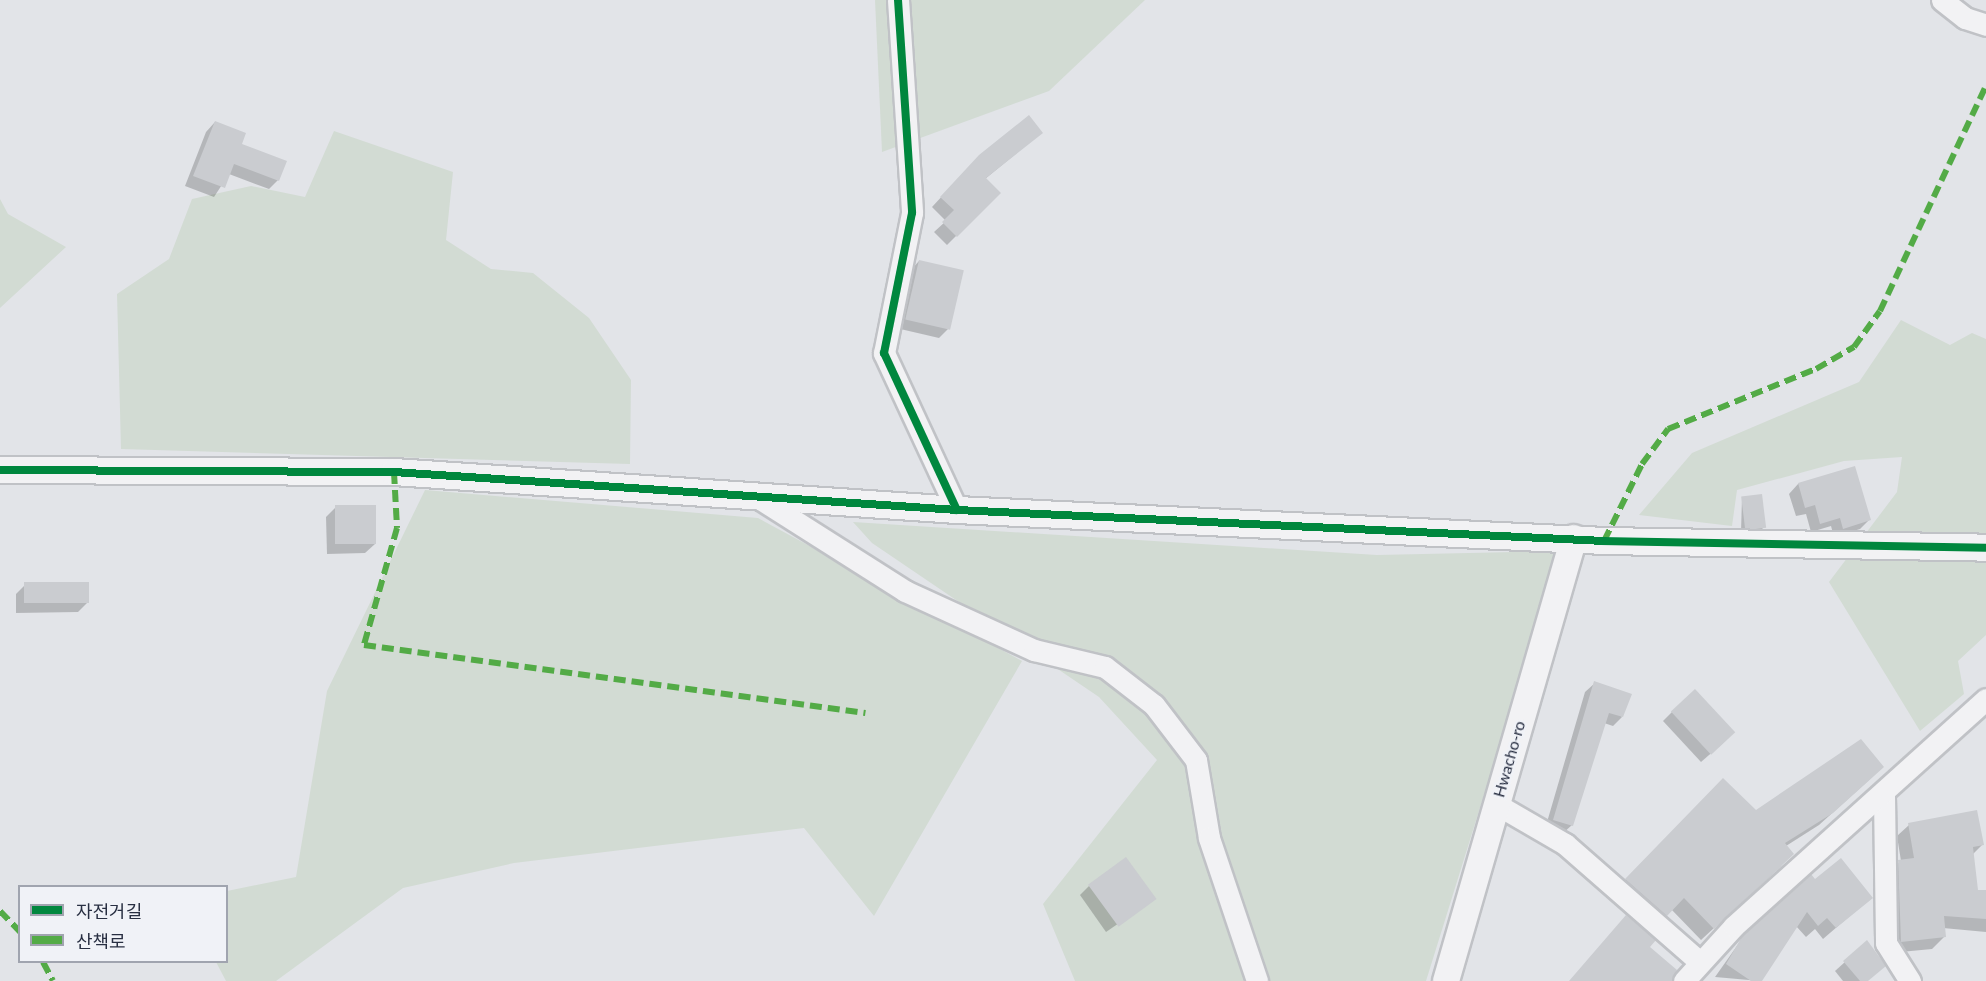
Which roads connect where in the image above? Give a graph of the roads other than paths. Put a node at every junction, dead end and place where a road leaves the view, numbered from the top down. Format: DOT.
graph roads {
  1 [pos="898,0"];
  2 [pos="1942,0"];
  3 [pos="1986,25"];
  4 [pos="0,470"];
  5 [pos="753,495"];
  6 [pos="957,510"];
  7 [pos="1574,538"];
  8 [pos="1986,548"];
  9 [pos="1986,699"];
  10 [pos="1884,796"];
  11 [pos="1496,804"];
  12 [pos="1700,962"];
  13 [pos="1257,981"];
  14 [pos="1446,981"];
  15 [pos="1684,981"];
  16 [pos="1911,981"];
  1 -- 6 [label="street"];
  2 -- 3 [label="street"];
  4 -- 5 [label="street"];
  5 -- 6 [label="street"];
  5 -- 13 [label="street"];
  6 -- 7 [label="street"];
  7 -- 8 [label="street"];
  7 -- 11 [label="street, Hwacho-ro"];
  9 -- 10 [label="street"];
  10 -- 12 [label="street"];
  10 -- 16 [label="street"];
  11 -- 12 [label="street"];
  11 -- 14 [label="street, Hwacho-ro"];
  12 -- 15 [label="street"];
}
